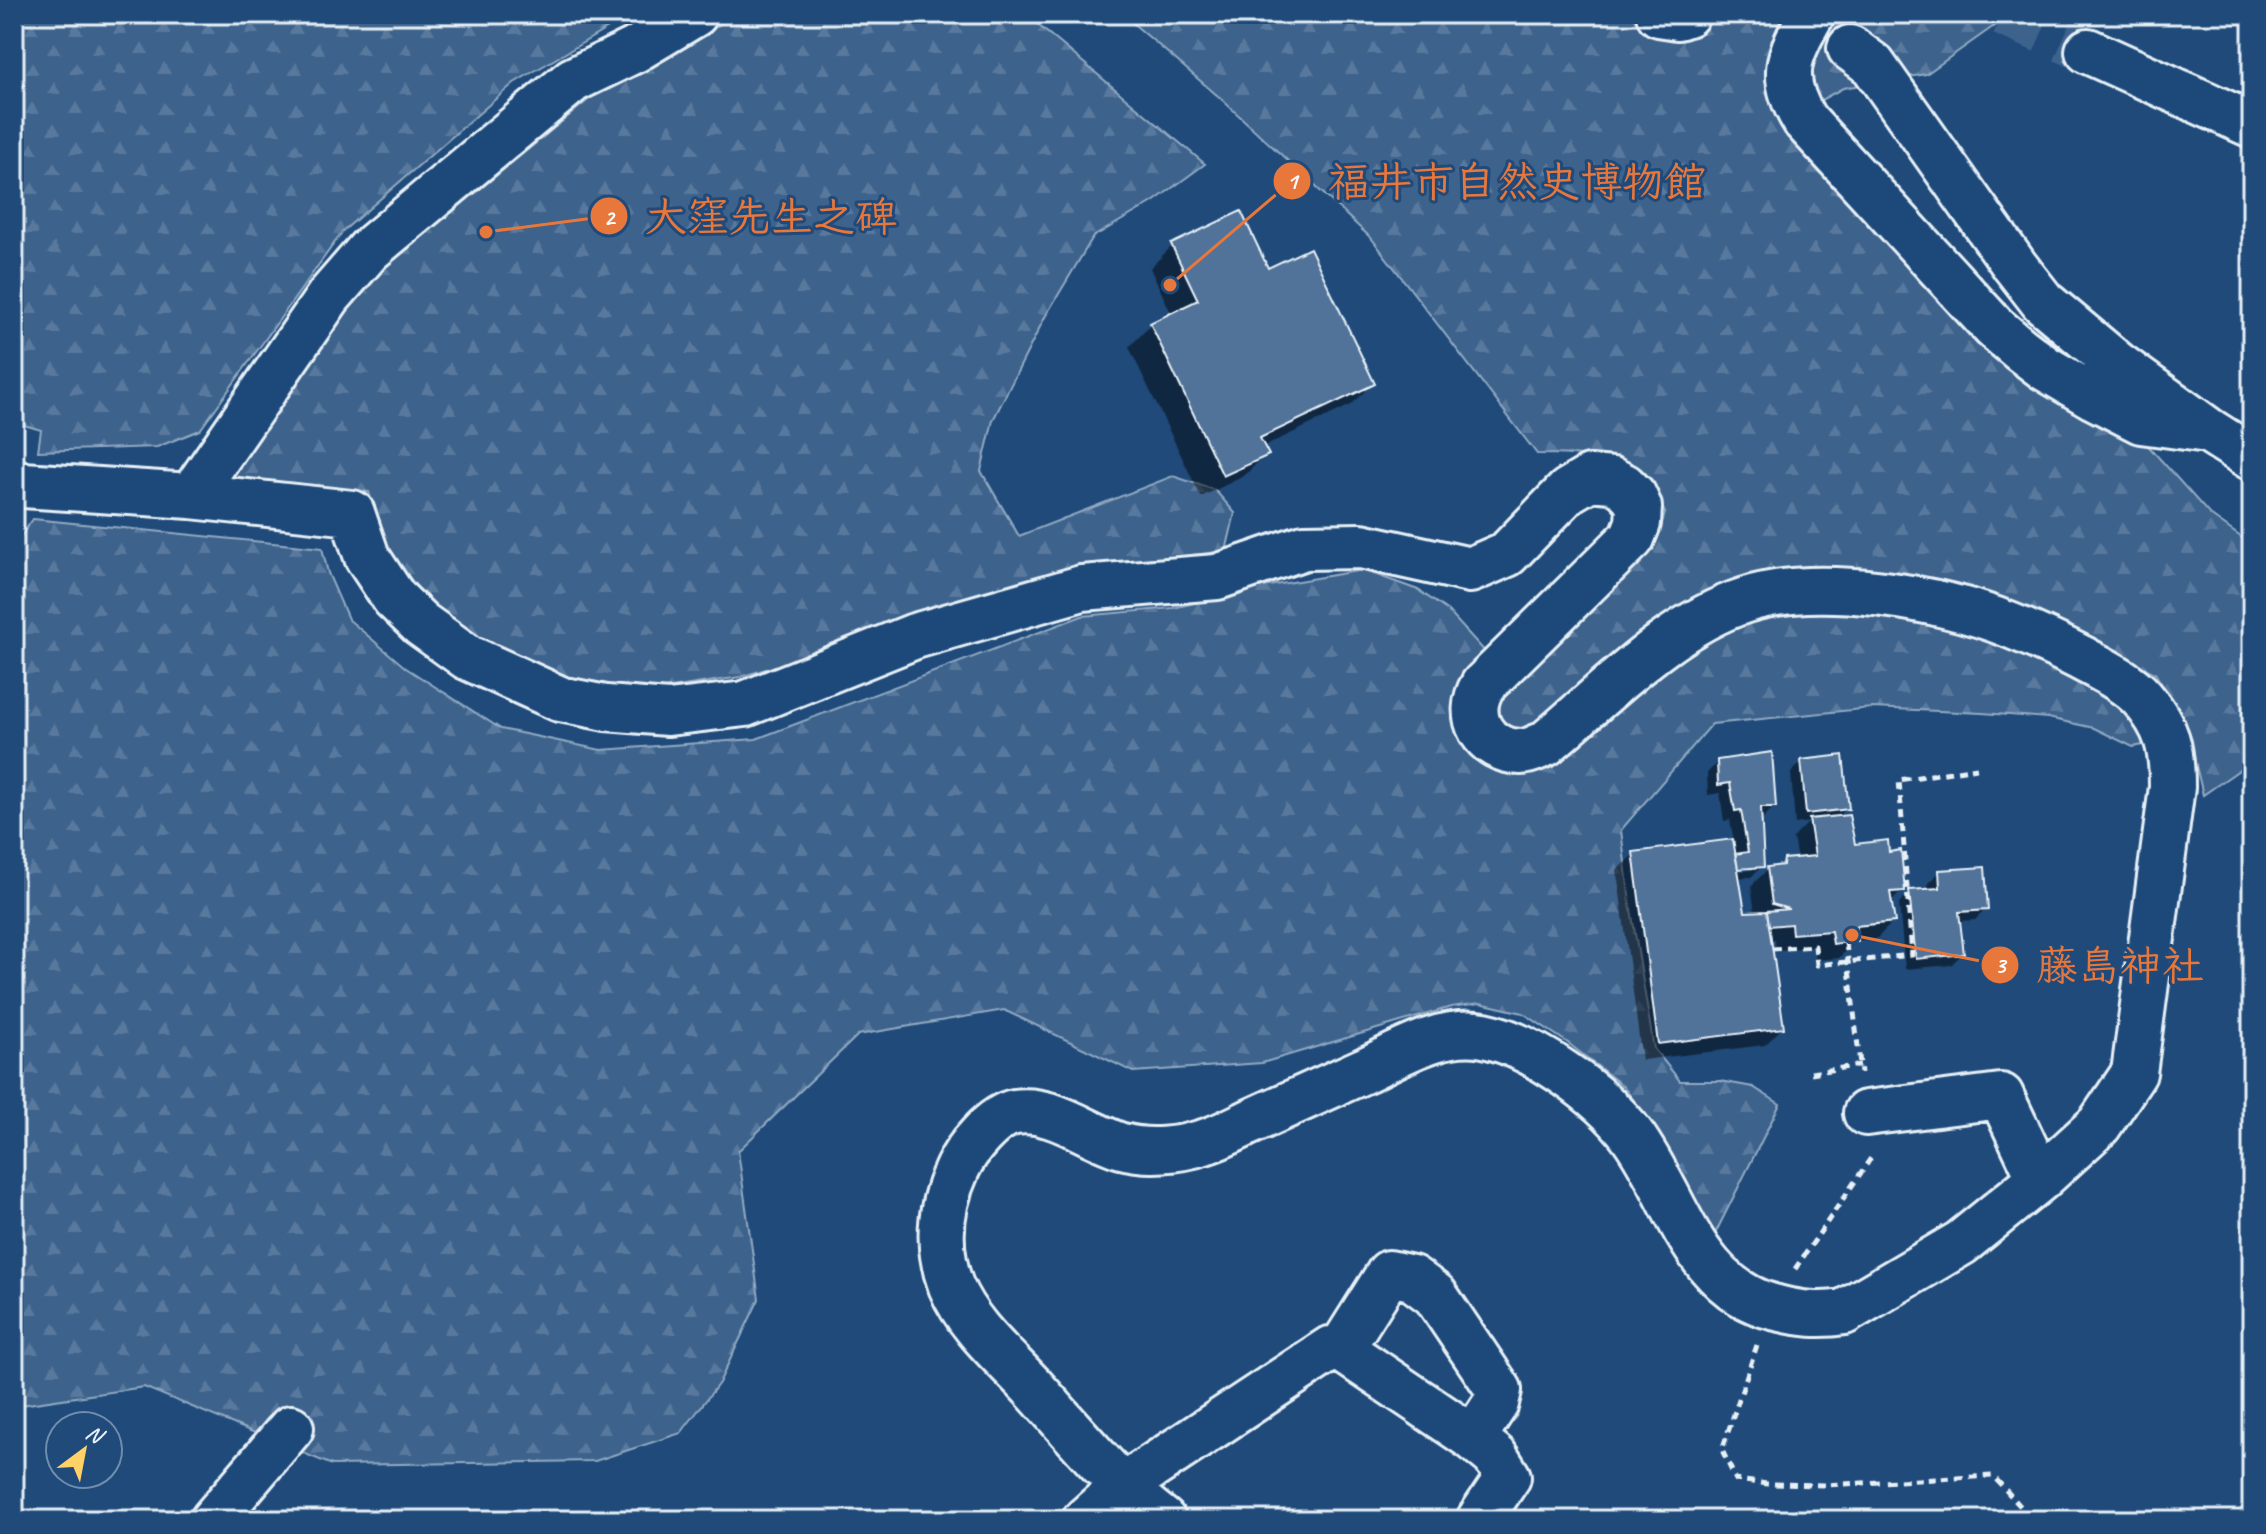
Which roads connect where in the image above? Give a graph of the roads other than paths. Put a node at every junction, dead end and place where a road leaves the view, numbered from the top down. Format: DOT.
graph roads {
  1 [pos="695,14"];
  2 [pos="1659,14"];
  3 [pos="1687,14"];
  4 [pos="1812,14"];
  5 [pos="1850,48"];
  6 [pos="2088,51"];
  7 [pos="2252,125"];
  8 [pos="2208,430"];
  9 [pos="2252,458"];
  10 [pos="17,489"];
  11 [pos="191,496"];
  12 [pos="1866,1113"];
  13 [pos="2040,1179"];
  14 [pos="1341,1349"];
  15 [pos="291,1428"];
  16 [pos="1473,1438"];
  17 [pos="1123,1486"];
  18 [pos="213,1520"];
  19 [pos="1085,1520"];
  20 [pos="1163,1520"];
  21 [pos="1479,1520"];
  1 -- 11 [label="street"];
  2 -- 3 [label="street"];
  4 -- 8 [label="street"];
  5 -- 8 [label="street"];
  6 -- 7 [label="street"];
  8 -- 9 [label="street"];
  10 -- 11 [label="street"];
  11 -- 13 [label="street"];
  12 -- 13 [label="street"];
  13 -- 17 [label="street"];
  14 -- 16 [label="street"];
  14 -- 16 [label="street"];
  14 -- 17 [label="street"];
  15 -- 18 [label="street"];
  16 -- 21 [label="street"];
  17 -- 19 [label="street"];
  17 -- 20 [label="street"];
}
